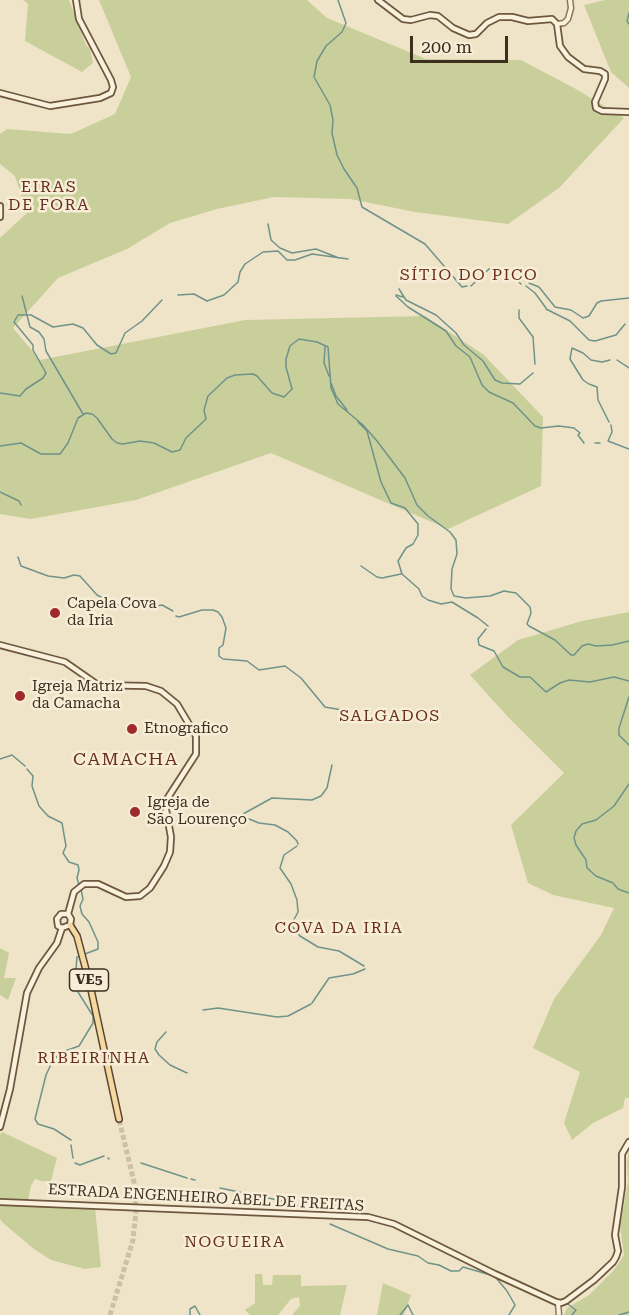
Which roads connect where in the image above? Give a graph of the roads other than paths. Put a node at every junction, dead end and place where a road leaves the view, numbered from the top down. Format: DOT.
graph roads {
  1 [pos="76,0"];
  2 [pos="378,0"];
  3 [pos="570,0"];
  4 [pos="557,24"];
  5 [pos="0,93"];
  6 [pos="629,112"];
  7 [pos="0,206"];
  8 [pos="0,217"];
  9 [pos="0,645"];
  10 [pos="68,914"];
  11 [pos="70,925"];
  12 [pos="62,928"];
  13 [pos="119,1119"];
  14 [pos="0,1127"];
  15 [pos="629,1142"];
  16 [pos="0,1202"];
  17 [pos="558,1304"];
  18 [pos="558,1315"];
  1 -- 5 [label="main road"];
  2 -- 4 [label="main road"];
  3 -- 4 [label="street"];
  4 -- 6 [label="main road"];
  7 -- 8 [label="main road"];
  9 -- 10 [label="main road"];
  10 -- 11 [label="main road"];
  10 -- 12 [label="main road"];
  11 -- 12 [label="main road"];
  11 -- 13 [label="main road, VE5"];
  12 -- 14 [label="main road"];
  15 -- 17 [label="main road"];
  16 -- 17 [label="main road, ESTRADA ENGENHEIRO ABEL DE FREITAS"];
  17 -- 18 [label="street"];
}
